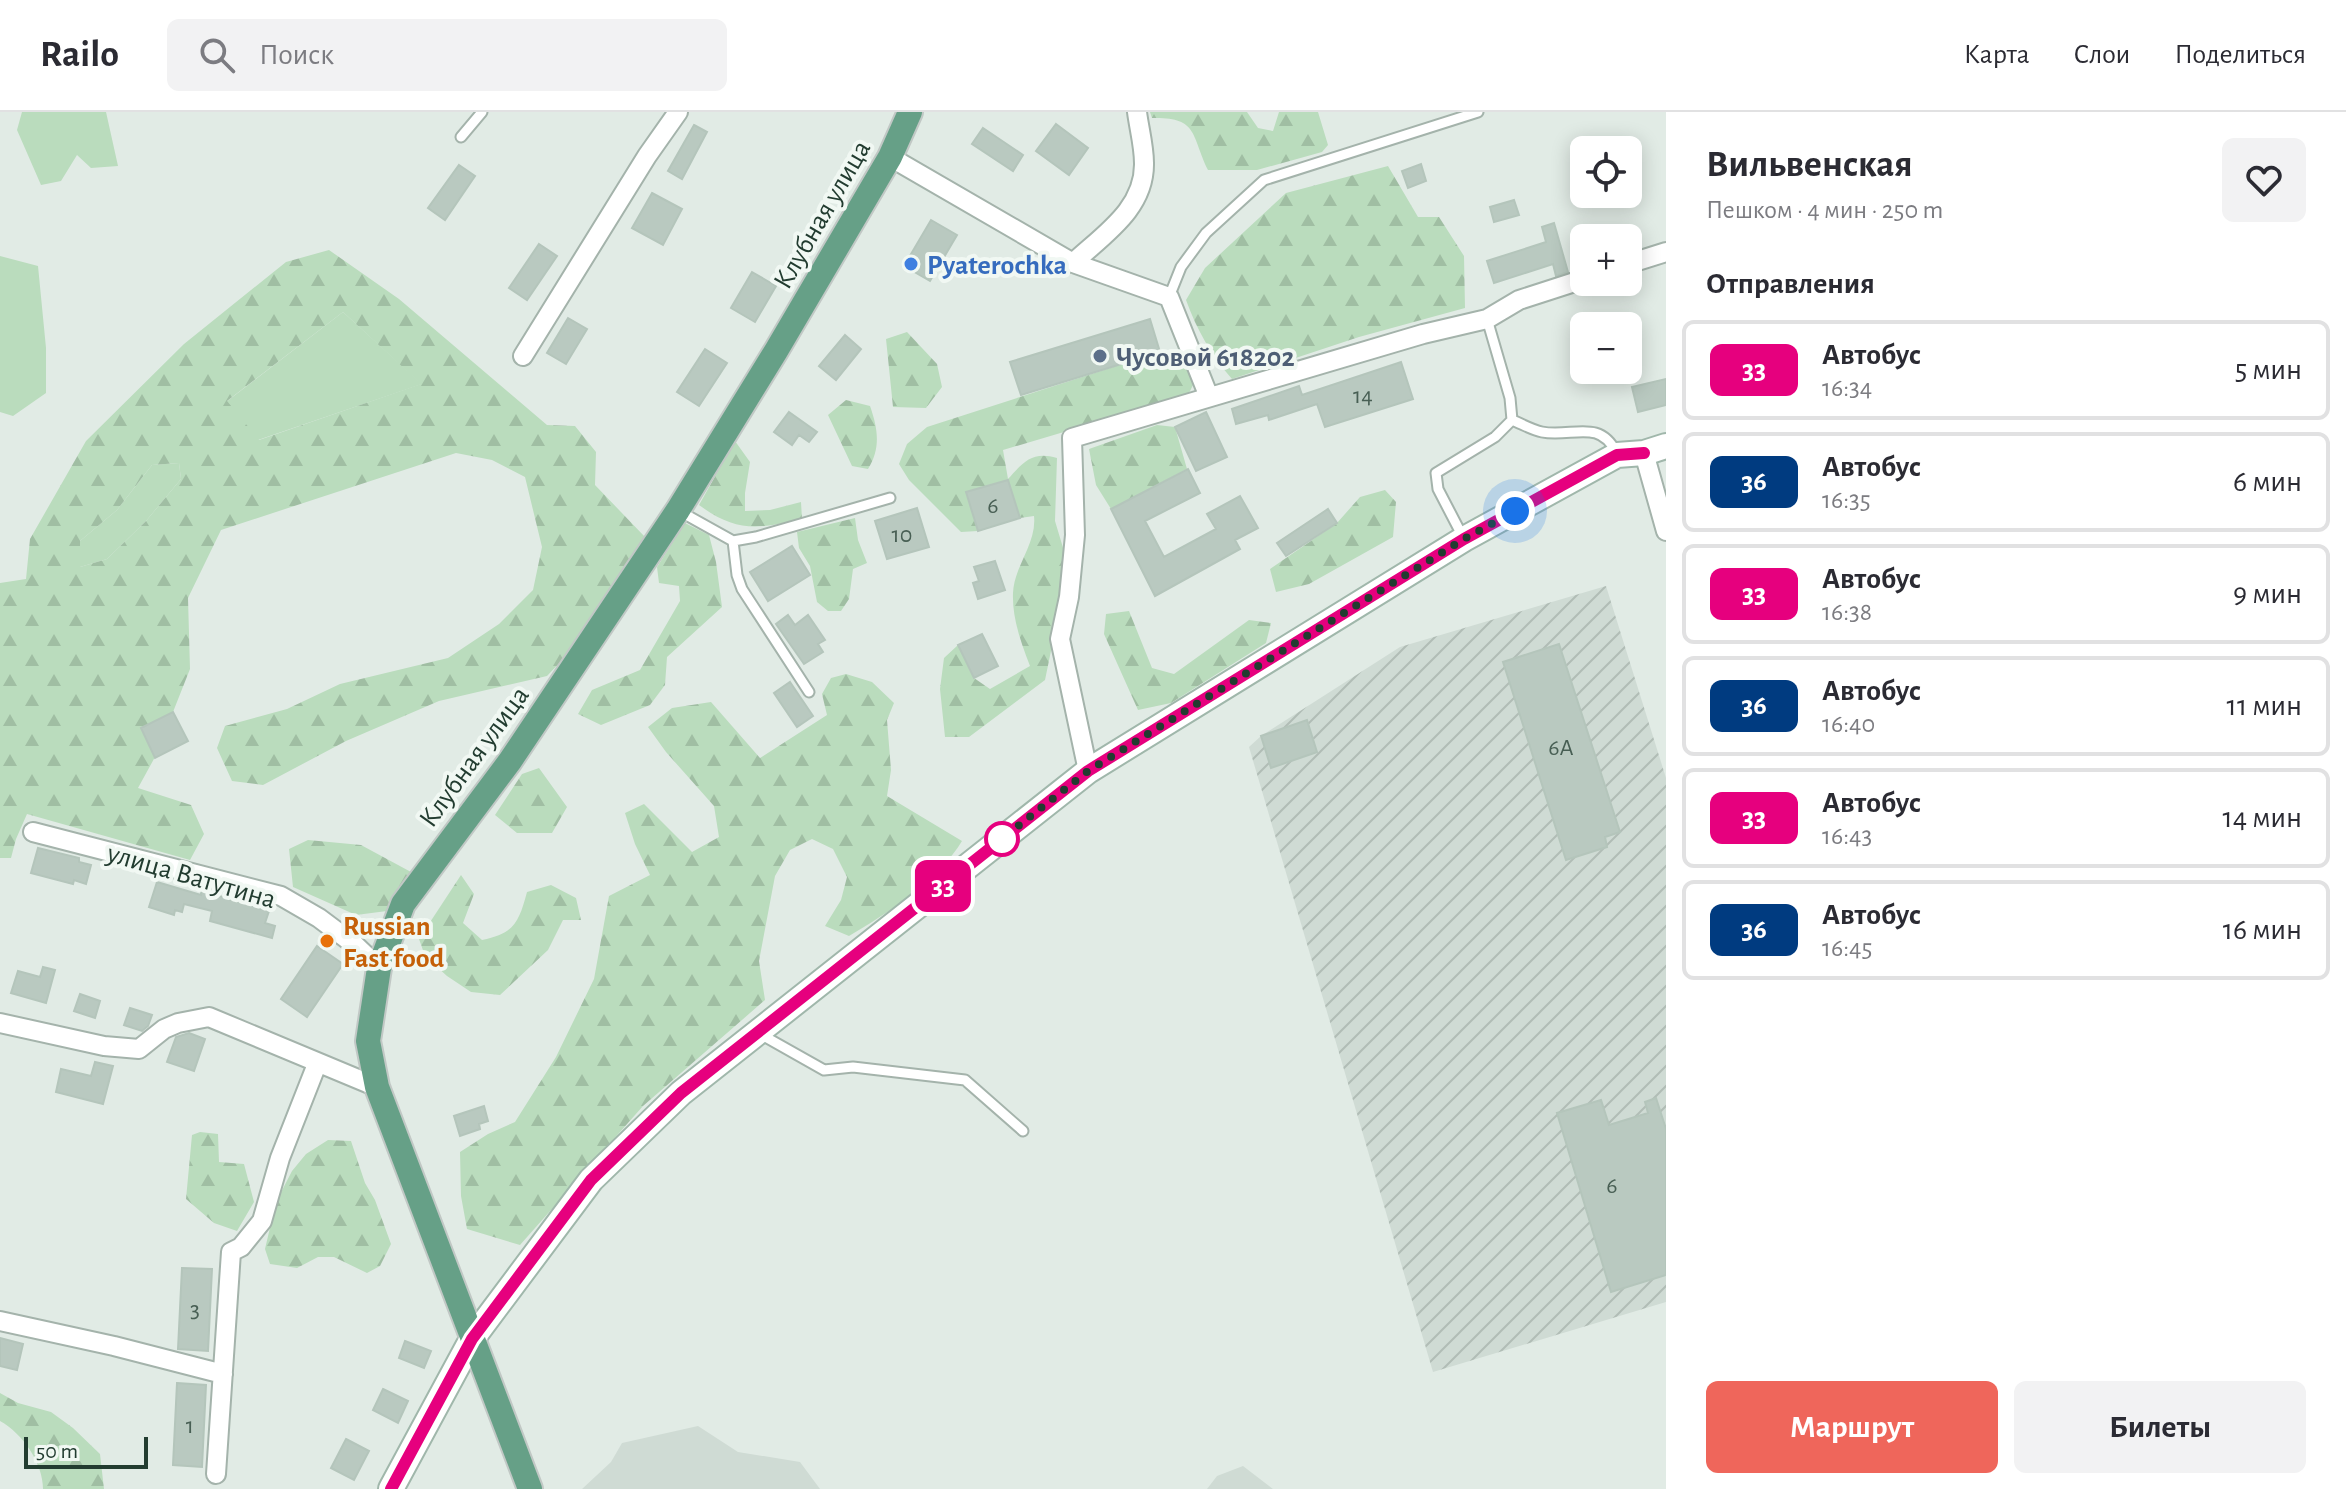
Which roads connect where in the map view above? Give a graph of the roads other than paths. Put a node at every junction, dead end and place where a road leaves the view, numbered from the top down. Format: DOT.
graph roads {
  1 [pos="482,112"];
  2 [pos="678,112"];
  3 [pos="910,112"];
  4 [pos="1137,112"];
  5 [pos="1478,112"];
  6 [pos="461,137"];
  7 [pos="890,157"];
  8 [pos="1666,252"];
  9 [pos="1642,260"];
  10 [pos="1073,263"];
  11 [pos="1570,284"];
  12 [pos="1169,297"];
  13 [pos="1487,319"];
  14 [pos="523,356"];
  15 [pos="1209,397"];
  16 [pos="1512,420"];
  17 [pos="1655,449"];
  18 [pos="1617,455"];
  19 [pos="890,498"];
  20 [pos="678,510"];
  21 [pos="1666,531"];
  22 [pos="1464,539"];
  23 [pos="733,541"];
  24 [pos="809,692"];
  25 [pos="1088,771"];
  26 [pos="33,832"];
  27 [pos="379,968"];
  28 [pos="0,1023"];
  29 [pos="757,1032"];
  30 [pos="317,1064"];
  31 [pos="377,1087"];
  32 [pos="1023,1131"];
  33 [pos="0,1321"];
  34 [pos="472,1339"];
  35 [pos="223,1374"];
  36 [pos="216,1474"];
  37 [pos="391,1489"];
  38 [pos="530,1489"];
  1 -- 6 [label="lane"];
  2 -- 14 [label="street"];
  3 -- 7 [label="main road, Клубная улица"];
  4 -- 10 [label="street"];
  5 -- 12 [label="lane"];
  7 -- 10 [label="street"];
  7 -- 20 [label="main road, Клубная улица"];
  8 -- 9 [label="street"];
  10 -- 12 [label="street"];
  11 -- 13 [label="street"];
  12 -- 15 [label="street"];
  13 -- 15 [label="street"];
  13 -- 16 [label="lane"];
  15 -- 25 [label="street"];
  16 -- 18 [label="lane"];
  16 -- 22 [label="lane"];
  17 -- 18 [label="street"];
  17 -- 21 [label="street"];
  18 -- 22 [label="street"];
  19 -- 23 [label="lane"];
  20 -- 23 [label="lane"];
  20 -- 27 [label="main road, Клубная улица"];
  22 -- 25 [label="street"];
  23 -- 24 [label="lane"];
  25 -- 29 [label="street"];
  26 -- 27 [label="street, улица Ватутина"];
  27 -- 31 [label="main road, Клубная улица"];
  28 -- 30 [label="street"];
  29 -- 32 [label="lane"];
  29 -- 34 [label="street"];
  30 -- 31 [label="street"];
  30 -- 35 [label="street"];
  31 -- 34 [label="main road, Клубная улица"];
  33 -- 35 [label="street"];
  34 -- 37 [label="street"];
  34 -- 38 [label="main road, Клубная улица"];
  35 -- 36 [label="street"];
}
